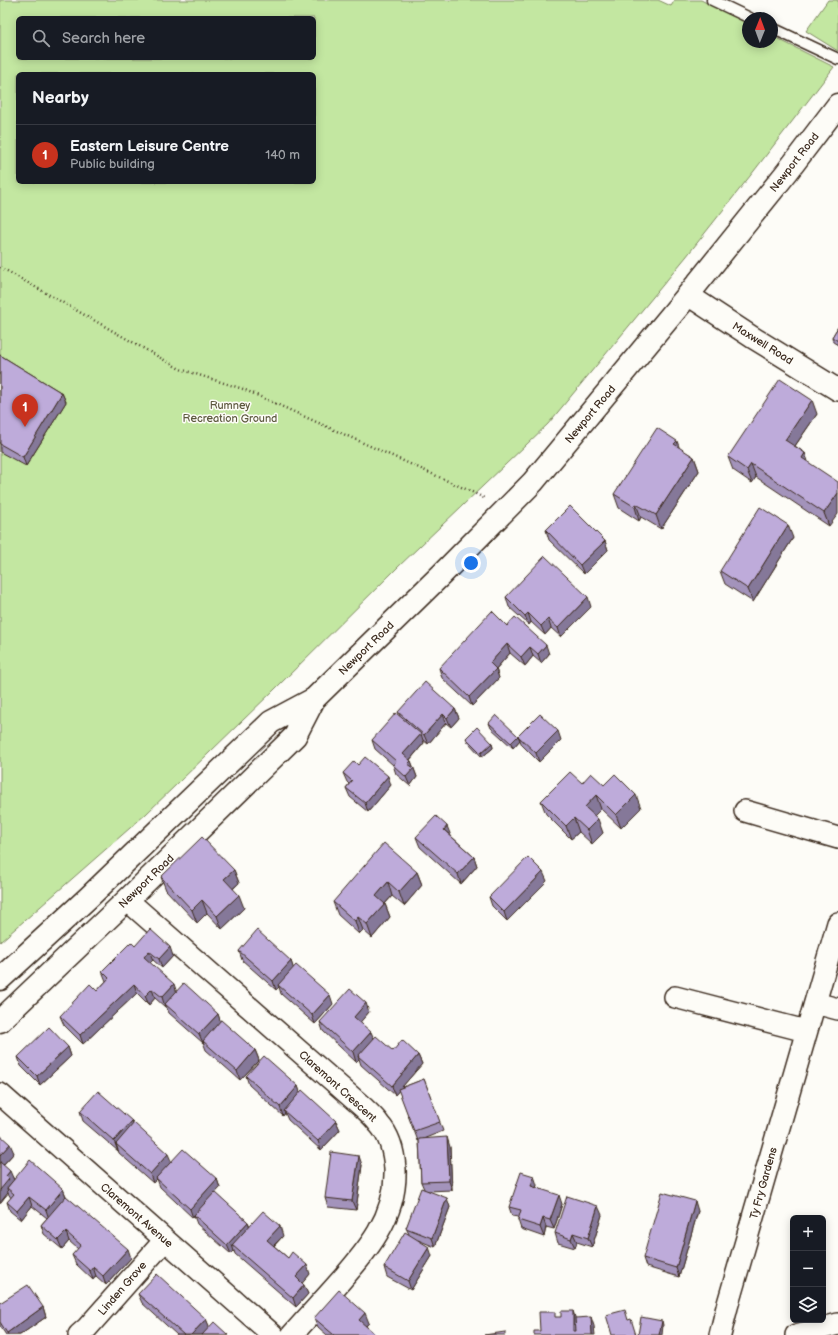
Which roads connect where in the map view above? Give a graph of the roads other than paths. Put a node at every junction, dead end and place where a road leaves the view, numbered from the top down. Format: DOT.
graph roads {
  1 [pos="712,0"];
  2 [pos="742,14"];
  3 [pos="778,31"];
  4 [pos="838,59"];
  5 [pos="838,105"];
  6 [pos="688,295"];
  7 [pos="838,390"];
  8 [pos="314,699"];
  9 [pos="745,811"];
  10 [pos="838,838"];
  11 [pos="127,900"];
  12 [pos="838,923"];
  13 [pos="0,979"];
  14 [pos="675,997"];
  15 [pos="815,1003"];
  16 [pos="838,1009"];
  17 [pos="0,1021"];
  18 [pos="806,1031"];
  19 [pos="0,1094"];
  20 [pos="165,1240"];
  21 [pos="838,1324"];
  22 [pos="79,1335"];
  23 [pos="273,1335"];
  24 [pos="292,1335"];
  25 [pos="720,1335"];
  26 [pos="796,1335"];
  1 -- 2 [label="lane"];
  3 -- 4 [label="lane"];
  5 -- 6 [label="main road, Newport Road"];
  6 -- 7 [label="street, Maxwell Road"];
  6 -- 8 [label="main road, Newport Road"];
  8 -- 11 [label="main road, Newport Road"];
  8 -- 13 [label="main road, Newport Road"];
  9 -- 10 [label="street"];
  11 -- 17 [label="main road, Newport Road"];
  11 -- 24 [label="street, Claremont Crescent"];
  12 -- 15 [label="street, Ty Fry Gardens"];
  14 -- 18 [label="street"];
  15 -- 16 [label="street"];
  15 -- 18 [label="street, Ty Fry Gardens"];
  18 -- 25 [label="street, Ty Fry Gardens"];
  19 -- 20 [label="street, Claremont Avenue"];
  20 -- 22 [label="street, Linden Grove"];
  20 -- 23 [label="street, Claremont Avenue"];
  21 -- 26 [label="street"];
}
